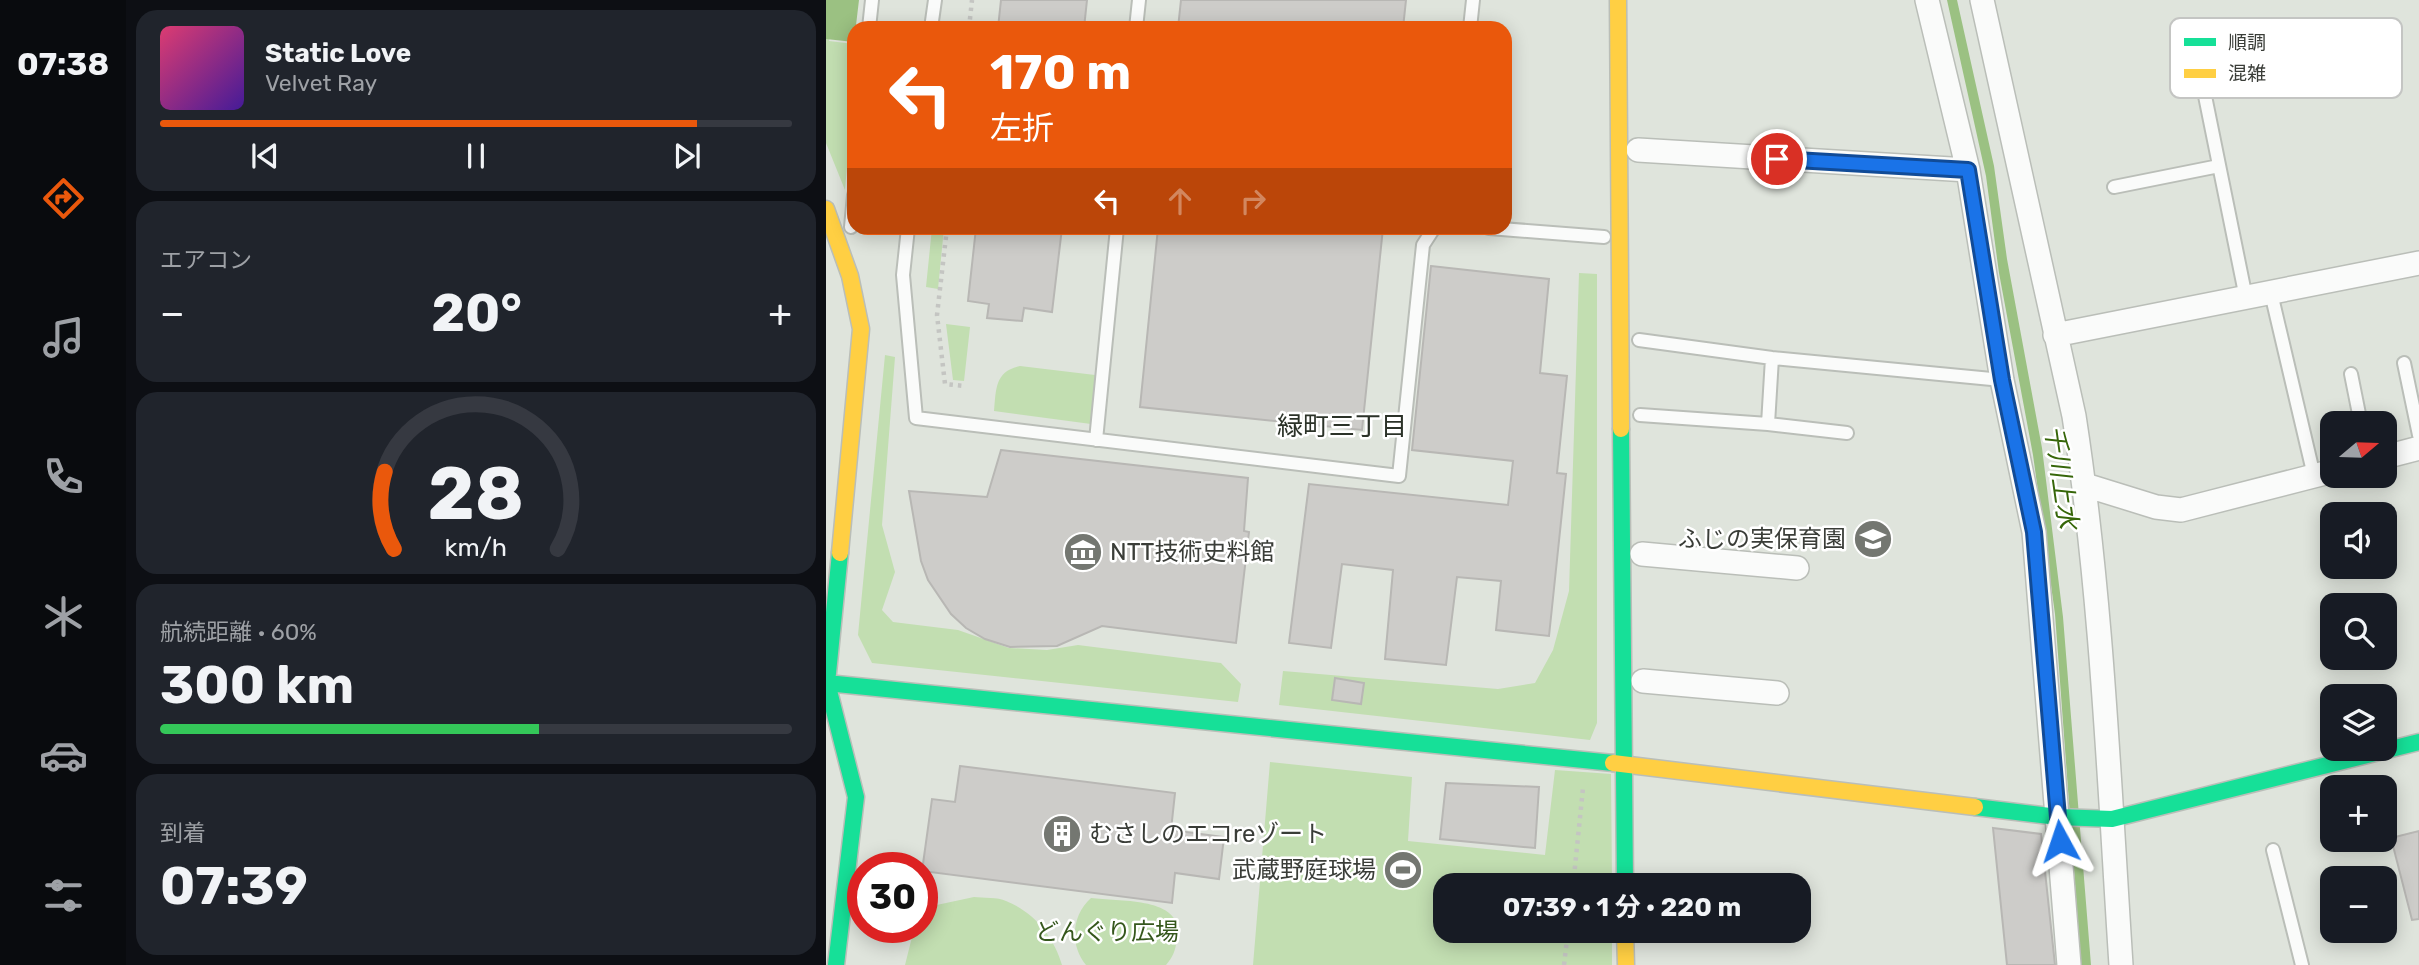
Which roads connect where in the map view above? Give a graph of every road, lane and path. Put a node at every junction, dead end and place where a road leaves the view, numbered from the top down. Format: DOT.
graph roads {
  1 [pos="872,0"];
  2 [pos="934,0"];
  3 [pos="972,0"];
  4 [pos="1139,0"];
  5 [pos="1473,0"];
  6 [pos="1618,0"];
  7 [pos="1927,0"];
  8 [pos="1982,0"];
  9 [pos="870,21"];
  10 [pos="932,21"];
  11 [pos="969,21"];
  12 [pos="1137,21"];
  13 [pos="1471,21"];
  14 [pos="2205,98"];
  15 [pos="1638,150"];
  16 [pos="2219,166"];
  17 [pos="1968,170"];
  18 [pos="2114,187"];
  19 [pos="826,209"];
  20 [pos="1512,230"];
  21 [pos="907,235"];
  22 [pos="946,235"];
  23 [pos="1116,235"];
  24 [pos="1429,235"];
  25 [pos="1604,237"];
  26 [pos="2419,263"];
  27 [pos="2271,293"];
  28 [pos="2246,298"];
  29 [pos="2055,335"];
  30 [pos="1639,341"];
  31 [pos="1772,358"];
  32 [pos="2404,363"];
  33 [pos="2351,374"];
  34 [pos="2002,380"];
  35 [pos="964,386"];
  36 [pos="2358,411"];
  37 [pos="1640,415"];
  38 [pos="1768,424"];
  39 [pos="1847,433"];
  40 [pos="2419,435"];
  41 [pos="1096,440"];
  42 [pos="2419,448"];
  43 [pos="2398,454"];
  44 [pos="2320,460"];
  45 [pos="2320,475"];
  46 [pos="2085,485"];
  47 [pos="1642,554"];
  48 [pos="1797,568"];
  49 [pos="1643,681"];
  50 [pos="827,683"];
  51 [pos="1777,693"];
  52 [pos="2419,741"];
  53 [pos="1624,764"];
  54 [pos="1584,777"];
  55 [pos="2069,817"];
  56 [pos="2112,819"];
  57 [pos="2273,850"];
  58 [pos="1574,873"];
  59 [pos="1625,873"];
  60 [pos="1567,943"];
  61 [pos="1626,943"];
  62 [pos="836,965"];
  63 [pos="1564,965"];
  64 [pos="1626,965"];
  65 [pos="2069,965"];
  66 [pos="2120,965"];
  67 [pos="2302,965"];
  1 -- 9 [label="lane"];
  2 -- 10 [label="lane"];
  3 -- 11 [label="path"];
  4 -- 12 [label="lane"];
  5 -- 13 [label="lane"];
  6 -- 53 [label="street"];
  7 -- 17 [label="street"];
  8 -- 29 [label="street"];
  14 -- 16 [label="lane"];
  15 -- 17 [label="street"];
  16 -- 18 [label="lane"];
  16 -- 28 [label="lane"];
  17 -- 34 [label="street"];
  19 -- 50 [label="street"];
  20 -- 25 [label="lane"];
  21 -- 41 [label="lane"];
  22 -- 35 [label="path"];
  23 -- 41 [label="lane"];
  24 -- 41 [label="lane"];
  26 -- 27 [label="street"];
  27 -- 28 [label="street"];
  27 -- 44 [label="lane"];
  28 -- 29 [label="street"];
  29 -- 46 [label="street"];
  30 -- 31 [label="lane"];
  31 -- 34 [label="lane"];
  31 -- 38 [label="lane"];
  32 -- 40 [label="lane"];
  33 -- 36 [label="lane"];
  34 -- 55 [label="street"];
  37 -- 38 [label="lane"];
  38 -- 39 [label="lane"];
  42 -- 43 [label="street"];
  45 -- 46 [label="street"];
  46 -- 56 [label="street"];
  47 -- 48 [label="street"];
  49 -- 51 [label="street"];
  50 -- 53 [label="street"];
  50 -- 62 [label="street"];
  52 -- 56 [label="street"];
  53 -- 55 [label="street"];
  53 -- 59 [label="street"];
  54 -- 58 [label="path"];
  55 -- 56 [label="street"];
  55 -- 65 [label="street"];
  56 -- 66 [label="street"];
  57 -- 67 [label="lane"];
  60 -- 63 [label="path"];
  61 -- 64 [label="street"];
}
